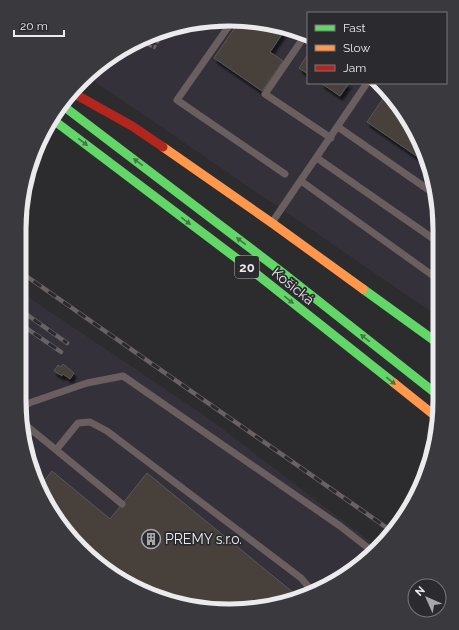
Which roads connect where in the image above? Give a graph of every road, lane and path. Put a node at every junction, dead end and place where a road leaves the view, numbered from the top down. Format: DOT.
graph roads {
  1 [pos="228,26"];
  2 [pos="160,38"];
  3 [pos="302,39"];
  4 [pos="146,44"];
  5 [pos="366,84"];
  6 [pos="77,95"];
  7 [pos="66,108"];
  8 [pos="56,122"];
  9 [pos="338,127"];
  10 [pos="331,138"];
  11 [pos="317,158"];
  12 [pos="285,174"];
  13 [pos="301,181"];
  14 [pos="429,190"];
  15 [pos="272,223"];
  16 [pos="433,239"];
  17 [pos="433,276"];
  18 [pos="433,340"];
  19 [pos="433,391"];
  20 [pos="26,405"];
  21 [pos="433,414"];
  22 [pos="28,427"];
  23 [pos="56,450"];
  24 [pos="122,504"];
  25 [pos="369,548"];
  26 [pos="309,588"];
  1 -- 12 [label="lane"];
  2 -- 4 [label="path"];
  3 -- 10 [label="lane"];
  5 -- 9 [label="lane"];
  6 -- 15 [label="main road"];
  19 -- 7 [label="main road, one-way"];
  8 -- 21 [label="main road, Košická / 20, one-way"];
  9 -- 10 [label="lane"];
  9 -- 14 [label="lane"];
  10 -- 11 [label="lane"];
  11 -- 13 [label="lane"];
  11 -- 16 [label="lane"];
  13 -- 15 [label="lane"];
  13 -- 17 [label="lane"];
  15 -- 18 [label="main road"];
  20 -- 25 [label="lane"];
  22 -- 23 [label="lane"];
  23 -- 24 [label="lane"];
  23 -- 26 [label="lane"];
}
